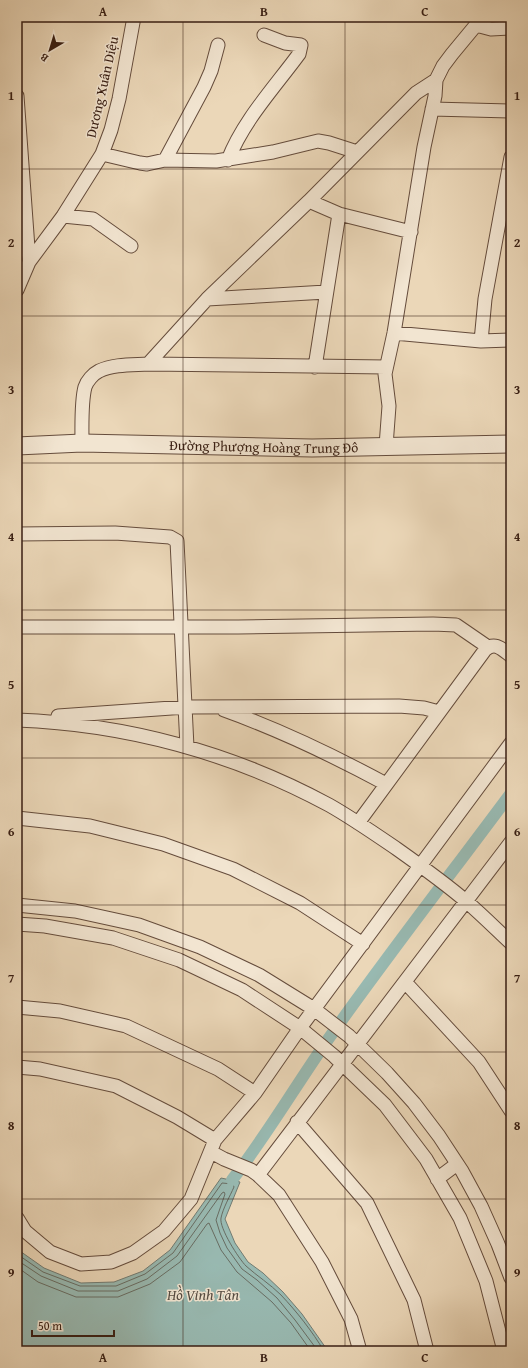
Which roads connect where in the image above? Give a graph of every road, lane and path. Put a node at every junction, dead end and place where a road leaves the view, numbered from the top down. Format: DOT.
graph roads {
  1 [pos="134,17"];
  2 [pos="476,21"];
  3 [pos="511,28"];
  4 [pos="264,35"];
  5 [pos="218,46"];
  6 [pos="436,80"];
  7 [pos="17,96"];
  8 [pos="432,109"];
  9 [pos="511,111"];
  10 [pos="357,152"];
  11 [pos="102,154"];
  12 [pos="511,157"];
  13 [pos="165,160"];
  14 [pos="228,160"];
  15 [pos="309,201"];
  16 [pos="338,214"];
  17 [pos="63,216"];
  18 [pos="411,232"];
  19 [pos="131,246"];
  20 [pos="29,262"];
  21 [pos="17,290"];
  22 [pos="326,292"];
  23 [pos="207,299"];
  24 [pos="394,333"];
  25 [pos="511,340"];
  26 [pos="481,341"];
  27 [pos="148,364"];
  28 [pos="315,367"];
  29 [pos="386,367"];
  30 [pos="82,443"];
  31 [pos="511,444"];
  32 [pos="17,446"];
  33 [pos="386,446"];
  34 [pos="17,534"];
  35 [pos="182,626"];
  36 [pos="17,627"];
  37 [pos="488,647"];
  38 [pos="511,656"];
  39 [pos="186,707"];
  40 [pos="215,707"];
  41 [pos="439,712"];
  42 [pos="17,720"];
  43 [pos="511,743"];
  44 [pos="187,747"];
  45 [pos="386,784"];
  46 [pos="17,818"];
  47 [pos="358,822"];
  48 [pos="511,842"];
  49 [pos="425,870"];
  50 [pos="463,899"];
  51 [pos="17,905"];
  52 [pos="17,924"];
  53 [pos="511,943"];
  54 [pos="363,944"];
  55 [pos="405,982"];
  56 [pos="17,1007"];
  57 [pos="314,1009"];
  58 [pos="300,1028"];
  59 [pos="354,1040"];
  60 [pos="338,1060"];
  61 [pos="17,1067"];
  62 [pos="254,1093"];
  63 [pos="511,1111"];
  64 [pos="297,1122"];
  65 [pos="213,1146"];
  66 [pos="458,1164"];
  67 [pos="254,1172"];
  68 [pos="437,1179"];
  69 [pos="17,1218"];
  70 [pos="511,1278"];
  71 [pos="360,1351"];
  72 [pos="428,1351"];
  73 [pos="504,1351"];
  1 -- 11 [label="street, Dương Xuân Diệu"];
  2 -- 3 [label="street"];
  2 -- 6 [label="street"];
  4 -- 14 [label="street"];
  5 -- 13 [label="street"];
  6 -- 8 [label="street"];
  6 -- 10 [label="street"];
  7 -- 20 [label="street"];
  8 -- 9 [label="street"];
  8 -- 18 [label="street"];
  10 -- 14 [label="street"];
  10 -- 15 [label="street"];
  11 -- 13 [label="street"];
  11 -- 17 [label="street, Dương Xuân Diệu"];
  12 -- 26 [label="street"];
  13 -- 14 [label="street"];
  15 -- 16 [label="street"];
  15 -- 23 [label="street"];
  16 -- 18 [label="street"];
  16 -- 22 [label="street"];
  17 -- 19 [label="street"];
  17 -- 20 [label="street, Dương Xuân Diệu"];
  18 -- 24 [label="street"];
  20 -- 21 [label="street"];
  22 -- 23 [label="street"];
  22 -- 28 [label="street"];
  23 -- 27 [label="street"];
  24 -- 26 [label="street"];
  24 -- 29 [label="street"];
  25 -- 26 [label="street"];
  27 -- 28 [label="street"];
  27 -- 30 [label="street"];
  28 -- 29 [label="street"];
  29 -- 33 [label="street"];
  30 -- 32 [label="street, Đường Phượng Hoàng Trung Đô"];
  30 -- 33 [label="street, Đường Phượng Hoàng Trung Đô"];
  31 -- 33 [label="street, Đường Phượng Hoàng Trung Đô"];
  34 -- 35 [label="street"];
  35 -- 36 [label="street"];
  35 -- 37 [label="street"];
  35 -- 39 [label="street"];
  37 -- 38 [label="street"];
  37 -- 41 [label="street"];
  39 -- 40 [label="street"];
  39 -- 42 [label="street"];
  39 -- 44 [label="street"];
  40 -- 41 [label="street"];
  40 -- 45 [label="street"];
  41 -- 45 [label="street"];
  42 -- 44 [label="street"];
  43 -- 49 [label="street"];
  44 -- 47 [label="street"];
  45 -- 47 [label="street"];
  46 -- 54 [label="street"];
  47 -- 49 [label="street"];
  48 -- 50 [label="street"];
  49 -- 50 [label="street"];
  49 -- 54 [label="street"];
  50 -- 53 [label="street"];
  50 -- 55 [label="street"];
  51 -- 57 [label="street"];
  52 -- 58 [label="street"];
  54 -- 57 [label="street"];
  55 -- 59 [label="street"];
  55 -- 63 [label="street"];
  56 -- 62 [label="street"];
  57 -- 58 [label="street"];
  57 -- 59 [label="street"];
  58 -- 60 [label="street"];
  58 -- 62 [label="street"];
  59 -- 60 [label="street"];
  59 -- 66 [label="street"];
  60 -- 64 [label="street"];
  60 -- 68 [label="street"];
  61 -- 65 [label="street"];
  62 -- 65 [label="street"];
  64 -- 67 [label="street"];
  64 -- 72 [label="street"];
  65 -- 67 [label="street"];
  65 -- 69 [label="street"];
  66 -- 68 [label="street"];
  66 -- 70 [label="street"];
  67 -- 71 [label="street"];
  68 -- 73 [label="street"];
}
